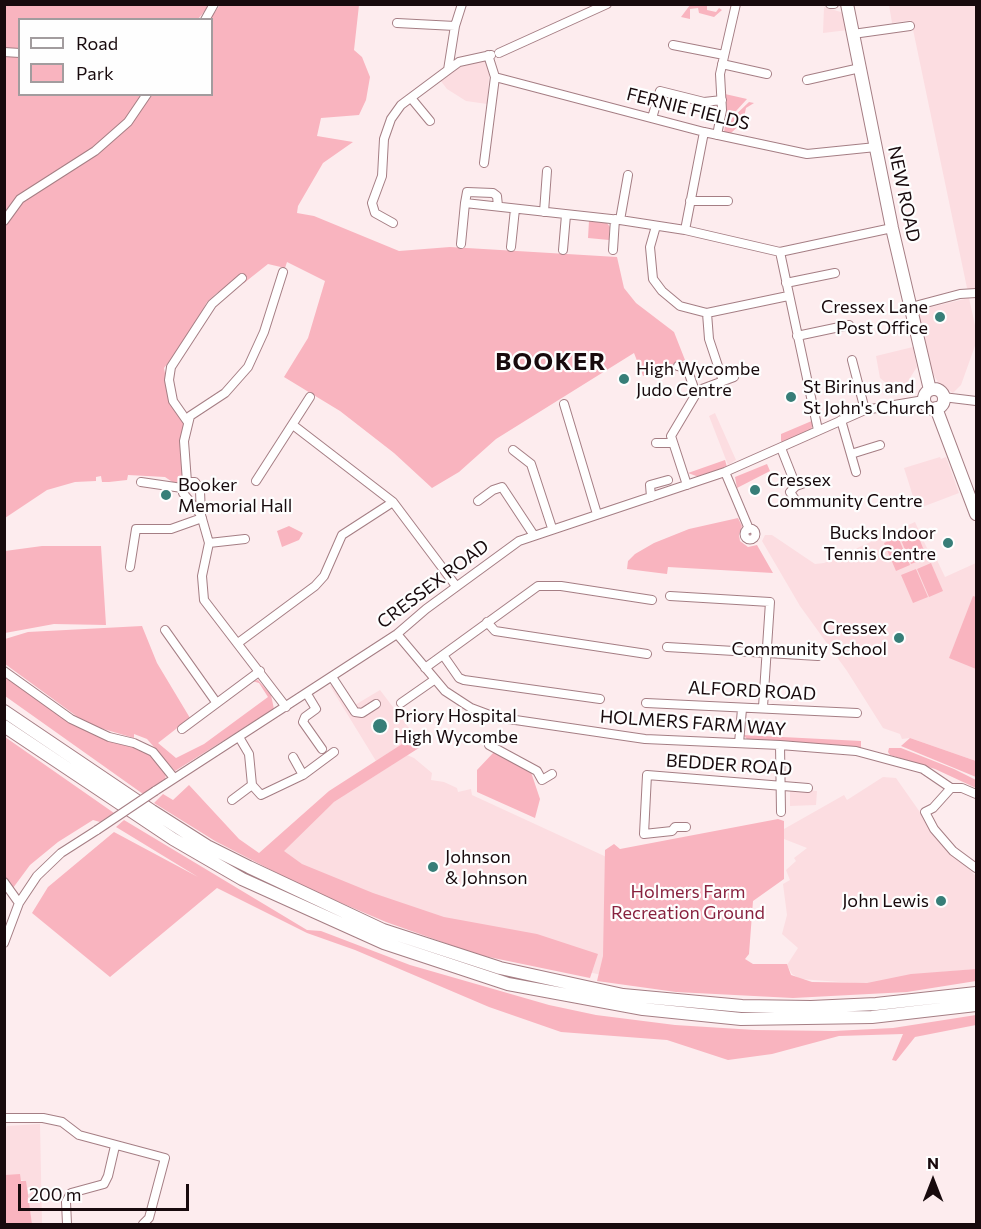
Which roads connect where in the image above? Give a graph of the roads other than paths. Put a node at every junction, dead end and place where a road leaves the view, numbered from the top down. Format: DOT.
graph roads {
  1 [pos="214,4"];
  2 [pos="462,4"];
  3 [pos="607,4"];
  4 [pos="736,4"];
  5 [pos="847,4"];
  6 [pos="206,18"];
  7 [pos="398,23"];
  8 [pos="455,26"];
  9 [pos="910,26"];
  10 [pos="853,34"];
  11 [pos="673,45"];
  12 [pos="494,54"];
  13 [pos="723,59"];
  14 [pos="449,65"];
  15 [pos="860,68"];
  16 [pos="767,74"];
  17 [pos="495,77"];
  18 [pos="807,80"];
  19 [pos="146,96"];
  20 [pos="411,98"];
  21 [pos="722,100"];
  22 [pos="652,118"];
  23 [pos="430,121"];
  24 [pos="704,132"];
  25 [pos="717,135"];
  26 [pos="876,147"];
  27 [pos="484,163"];
  28 [pos="547,171"];
  29 [pos="628,176"];
  30 [pos="690,201"];
  31 [pos="728,201"];
  32 [pos="515,209"];
  33 [pos="544,212"];
  34 [pos="566,215"];
  35 [pos="617,219"];
  36 [pos="4,221"];
  37 [pos="393,223"];
  38 [pos="656,226"];
  39 [pos="892,228"];
  40 [pos="685,230"];
  41 [pos="461,244"];
  42 [pos="511,247"];
  43 [pos="563,250"];
  44 [pos="613,250"];
  45 [pos="780,252"];
  46 [pos="283,272"];
  47 [pos="835,273"];
  48 [pos="242,278"];
  49 [pos="786,283"];
  50 [pos="976,293"];
  51 [pos="788,296"];
  52 [pos="910,307"];
  53 [pos="707,313"];
  54 [pos="849,325"];
  55 [pos="797,336"];
  56 [pos="852,360"];
  57 [pos="678,366"];
  58 [pos="734,377"];
  59 [pos="723,381"];
  60 [pos="702,389"];
  61 [pos="927,395"];
  62 [pos="310,397"];
  63 [pos="976,401"];
  64 [pos="940,403"];
  65 [pos="564,404"];
  66 [pos="865,410"];
  67 [pos="841,420"];
  68 [pos="187,421"];
  69 [pos="293,425"];
  70 [pos="818,430"];
  71 [pos="656,443"];
  72 [pos="672,443"];
  73 [pos="880,445"];
  74 [pos="780,448"];
  75 [pos="513,450"];
  76 [pos="851,454"];
  77 [pos="725,472"];
  78 [pos="856,472"];
  79 [pos="668,480"];
  80 [pos="256,481"];
  81 [pos="141,482"];
  82 [pos="807,482"];
  83 [pos="185,485"];
  84 [pos="687,486"];
  85 [pos="796,486"];
  86 [pos="651,496"];
  87 [pos="478,501"];
  88 [pos="796,501"];
  89 [pos="393,502"];
  90 [pos="597,514"];
  91 [pos="976,514"];
  92 [pos="201,517"];
  93 [pos="552,528"];
  94 [pos="749,529"];
  95 [pos="533,534"];
  96 [pos="245,539"];
  97 [pos="209,543"];
  98 [pos="130,567"];
  99 [pos="456,586"];
  100 [pos="670,596"];
  101 [pos="652,600"];
  102 [pos="487,622"];
  103 [pos="165,630"];
  104 [pos="397,634"];
  105 [pos="238,643"];
  106 [pos="667,647"];
  107 [pos="768,653"];
  108 [pos="647,654"];
  109 [pos="444,655"];
  110 [pos="818,656"];
  111 [pos="425,668"];
  112 [pos="4,671"];
  113 [pos="260,671"];
  114 [pos="332,677"];
  115 [pos="434,680"];
  116 [pos="307,694"];
  117 [pos="600,699"];
  118 [pos="216,702"];
  119 [pos="646,702"];
  120 [pos="401,703"];
  121 [pos="376,704"];
  122 [pos="286,707"];
  123 [pos="763,707"];
  124 [pos="742,709"];
  125 [pos="4,711"];
  126 [pos="857,713"];
  127 [pos="4,726"];
  128 [pos="182,729"];
  129 [pos="239,737"];
  130 [pos="739,743"];
  131 [pos="489,745"];
  132 [pos="780,745"];
  133 [pos="322,749"];
  134 [pos="334,752"];
  135 [pos="293,757"];
  136 [pos="552,774"];
  137 [pos="303,775"];
  138 [pos="174,778"];
  139 [pos="252,785"];
  140 [pos="780,785"];
  141 [pos="808,788"];
  142 [pos="951,788"];
  143 [pos="976,794"];
  144 [pos="232,800"];
  145 [pos="781,812"];
  146 [pos="686,827"];
  147 [pos="976,868"];
  148 [pos="4,882"];
  149 [pos="19,903"];
  150 [pos="4,943"];
  151 [pos="976,993"];
  152 [pos="976,1005"];
  153 [pos="4,1118"];
  154 [pos="115,1146"];
  155 [pos="67,1224"];
  156 [pos="143,1224"];
  1 -- 6 [label="street"];
  2 -- 8 [label="street"];
  3 -- 12 [label="street"];
  4 -- 13 [label="street"];
  5 -- 10 [label="highway, NEW ROAD"];
  7 -- 8 [label="street"];
  8 -- 14 [label="street"];
  9 -- 10 [label="street"];
  10 -- 15 [label="highway, NEW ROAD"];
  11 -- 13 [label="street"];
  12 -- 14 [label="street"];
  12 -- 17 [label="street"];
  13 -- 16 [label="street"];
  13 -- 21 [label="street"];
  14 -- 20 [label="street"];
  15 -- 18 [label="street"];
  15 -- 26 [label="highway, NEW ROAD"];
  17 -- 22 [label="street, FERNIE FIELDS"];
  17 -- 27 [label="street"];
  19 -- 36 [label="street"];
  20 -- 23 [label="street"];
  20 -- 37 [label="street"];
  21 -- 22 [label="street"];
  21 -- 25 [label="street"];
  22 -- 24 [label="street, FERNIE FIELDS"];
  24 -- 25 [label="street, FERNIE FIELDS"];
  24 -- 30 [label="street"];
  25 -- 26 [label="street, FERNIE FIELDS"];
  26 -- 39 [label="highway, NEW ROAD"];
  28 -- 33 [label="street"];
  29 -- 35 [label="street"];
  30 -- 31 [label="street"];
  30 -- 40 [label="street"];
  32 -- 33 [label="street"];
  32 -- 41 [label="street"];
  32 -- 42 [label="street"];
  33 -- 34 [label="street"];
  34 -- 35 [label="street"];
  34 -- 43 [label="street"];
  35 -- 38 [label="street"];
  35 -- 44 [label="street"];
  38 -- 40 [label="street"];
  38 -- 53 [label="street"];
  39 -- 45 [label="street"];
  39 -- 52 [label="highway, NEW ROAD"];
  40 -- 45 [label="street"];
  45 -- 49 [label="street"];
  46 -- 68 [label="street"];
  47 -- 49 [label="street"];
  48 -- 68 [label="street"];
  49 -- 51 [label="street"];
  50 -- 52 [label="street"];
  51 -- 53 [label="street"];
  51 -- 55 [label="street"];
  52 -- 61 [label="highway, NEW ROAD"];
  53 -- 59 [label="street"];
  54 -- 55 [label="street"];
  55 -- 70 [label="street"];
  56 -- 66 [label="street"];
  57 -- 72 [label="street"];
  58 -- 59 [label="street"];
  59 -- 60 [label="street"];
  61 -- 64 [label="highway"];
  61 -- 66 [label="street, CRESSEX ROAD"];
  62 -- 69 [label="street"];
  63 -- 64 [label="street"];
  64 -- 91 [label="highway"];
  65 -- 90 [label="street"];
  66 -- 67 [label="street, CRESSEX ROAD"];
  67 -- 70 [label="street, CRESSEX ROAD"];
  67 -- 76 [label="street"];
  68 -- 83 [label="street"];
  69 -- 80 [label="street"];
  69 -- 89 [label="street"];
  70 -- 74 [label="street, CRESSEX ROAD"];
  71 -- 72 [label="street"];
  72 -- 84 [label="street"];
  73 -- 76 [label="street"];
  74 -- 77 [label="street, CRESSEX ROAD"];
  74 -- 85 [label="street"];
  75 -- 93 [label="street"];
  76 -- 78 [label="street"];
  77 -- 84 [label="street, CRESSEX ROAD"];
  77 -- 94 [label="street"];
  79 -- 86 [label="street"];
  81 -- 83 [label="street"];
  82 -- 85 [label="street"];
  83 -- 92 [label="street"];
  83 -- 92 [label="street"];
  84 -- 86 [label="street, CRESSEX ROAD"];
  85 -- 88 [label="street"];
  86 -- 90 [label="street, CRESSEX ROAD"];
  87 -- 95 [label="street"];
  89 -- 99 [label="street"];
  89 -- 105 [label="street"];
  90 -- 93 [label="street, CRESSEX ROAD"];
  92 -- 97 [label="street"];
  92 -- 98 [label="street"];
  93 -- 95 [label="street, CRESSEX ROAD"];
  95 -- 99 [label="street, CRESSEX ROAD"];
  96 -- 97 [label="street"];
  97 -- 105 [label="street"];
  99 -- 104 [label="street, CRESSEX ROAD"];
  100 -- 107 [label="street"];
  101 -- 102 [label="street"];
  102 -- 108 [label="street"];
  102 -- 109 [label="street"];
  103 -- 118 [label="street"];
  104 -- 111 [label="street, HOLMERS FARM WAY"];
  104 -- 114 [label="street, CRESSEX ROAD"];
  105 -- 113 [label="street"];
  106 -- 107 [label="street"];
  107 -- 110 [label="street"];
  107 -- 123 [label="street"];
  109 -- 111 [label="street"];
  109 -- 117 [label="street"];
  111 -- 115 [label="street, HOLMERS FARM WAY"];
  112 -- 138 [label="street"];
  113 -- 118 [label="street"];
  113 -- 122 [label="street"];
  114 -- 116 [label="street, CRESSEX ROAD"];
  114 -- 121 [label="street"];
  115 -- 120 [label="street"];
  115 -- 130 [label="street, HOLMERS FARM WAY"];
  116 -- 122 [label="street, CRESSEX ROAD"];
  116 -- 133 [label="street"];
  118 -- 128 [label="street"];
  119 -- 124 [label="street, ALFORD ROAD"];
  122 -- 129 [label="street, CRESSEX ROAD"];
  123 -- 124 [label="street, ALFORD ROAD"];
  123 -- 126 [label="street, ALFORD ROAD"];
  124 -- 130 [label="street"];
  125 -- 151 [label="highway"];
  127 -- 152 [label="highway"];
  129 -- 138 [label="street, CRESSEX ROAD"];
  129 -- 139 [label="street"];
  130 -- 132 [label="street, HOLMERS FARM WAY"];
  131 -- 136 [label="street"];
  132 -- 140 [label="street"];
  132 -- 142 [label="street, HOLMERS FARM WAY"];
  134 -- 137 [label="street"];
  135 -- 137 [label="street"];
  137 -- 139 [label="street"];
  138 -- 149 [label="street, CRESSEX ROAD, bridge"];
  139 -- 144 [label="street"];
  140 -- 141 [label="street, BEDDER ROAD"];
  140 -- 145 [label="street"];
  140 -- 146 [label="street, BEDDER ROAD"];
  142 -- 143 [label="street, HOLMERS FARM WAY"];
  142 -- 147 [label="street"];
  148 -- 149 [label="street"];
  149 -- 150 [label="street, CRESSEX ROAD"];
  153 -- 154 [label="street"];
  154 -- 155 [label="street"];
  154 -- 156 [label="street"];
}
